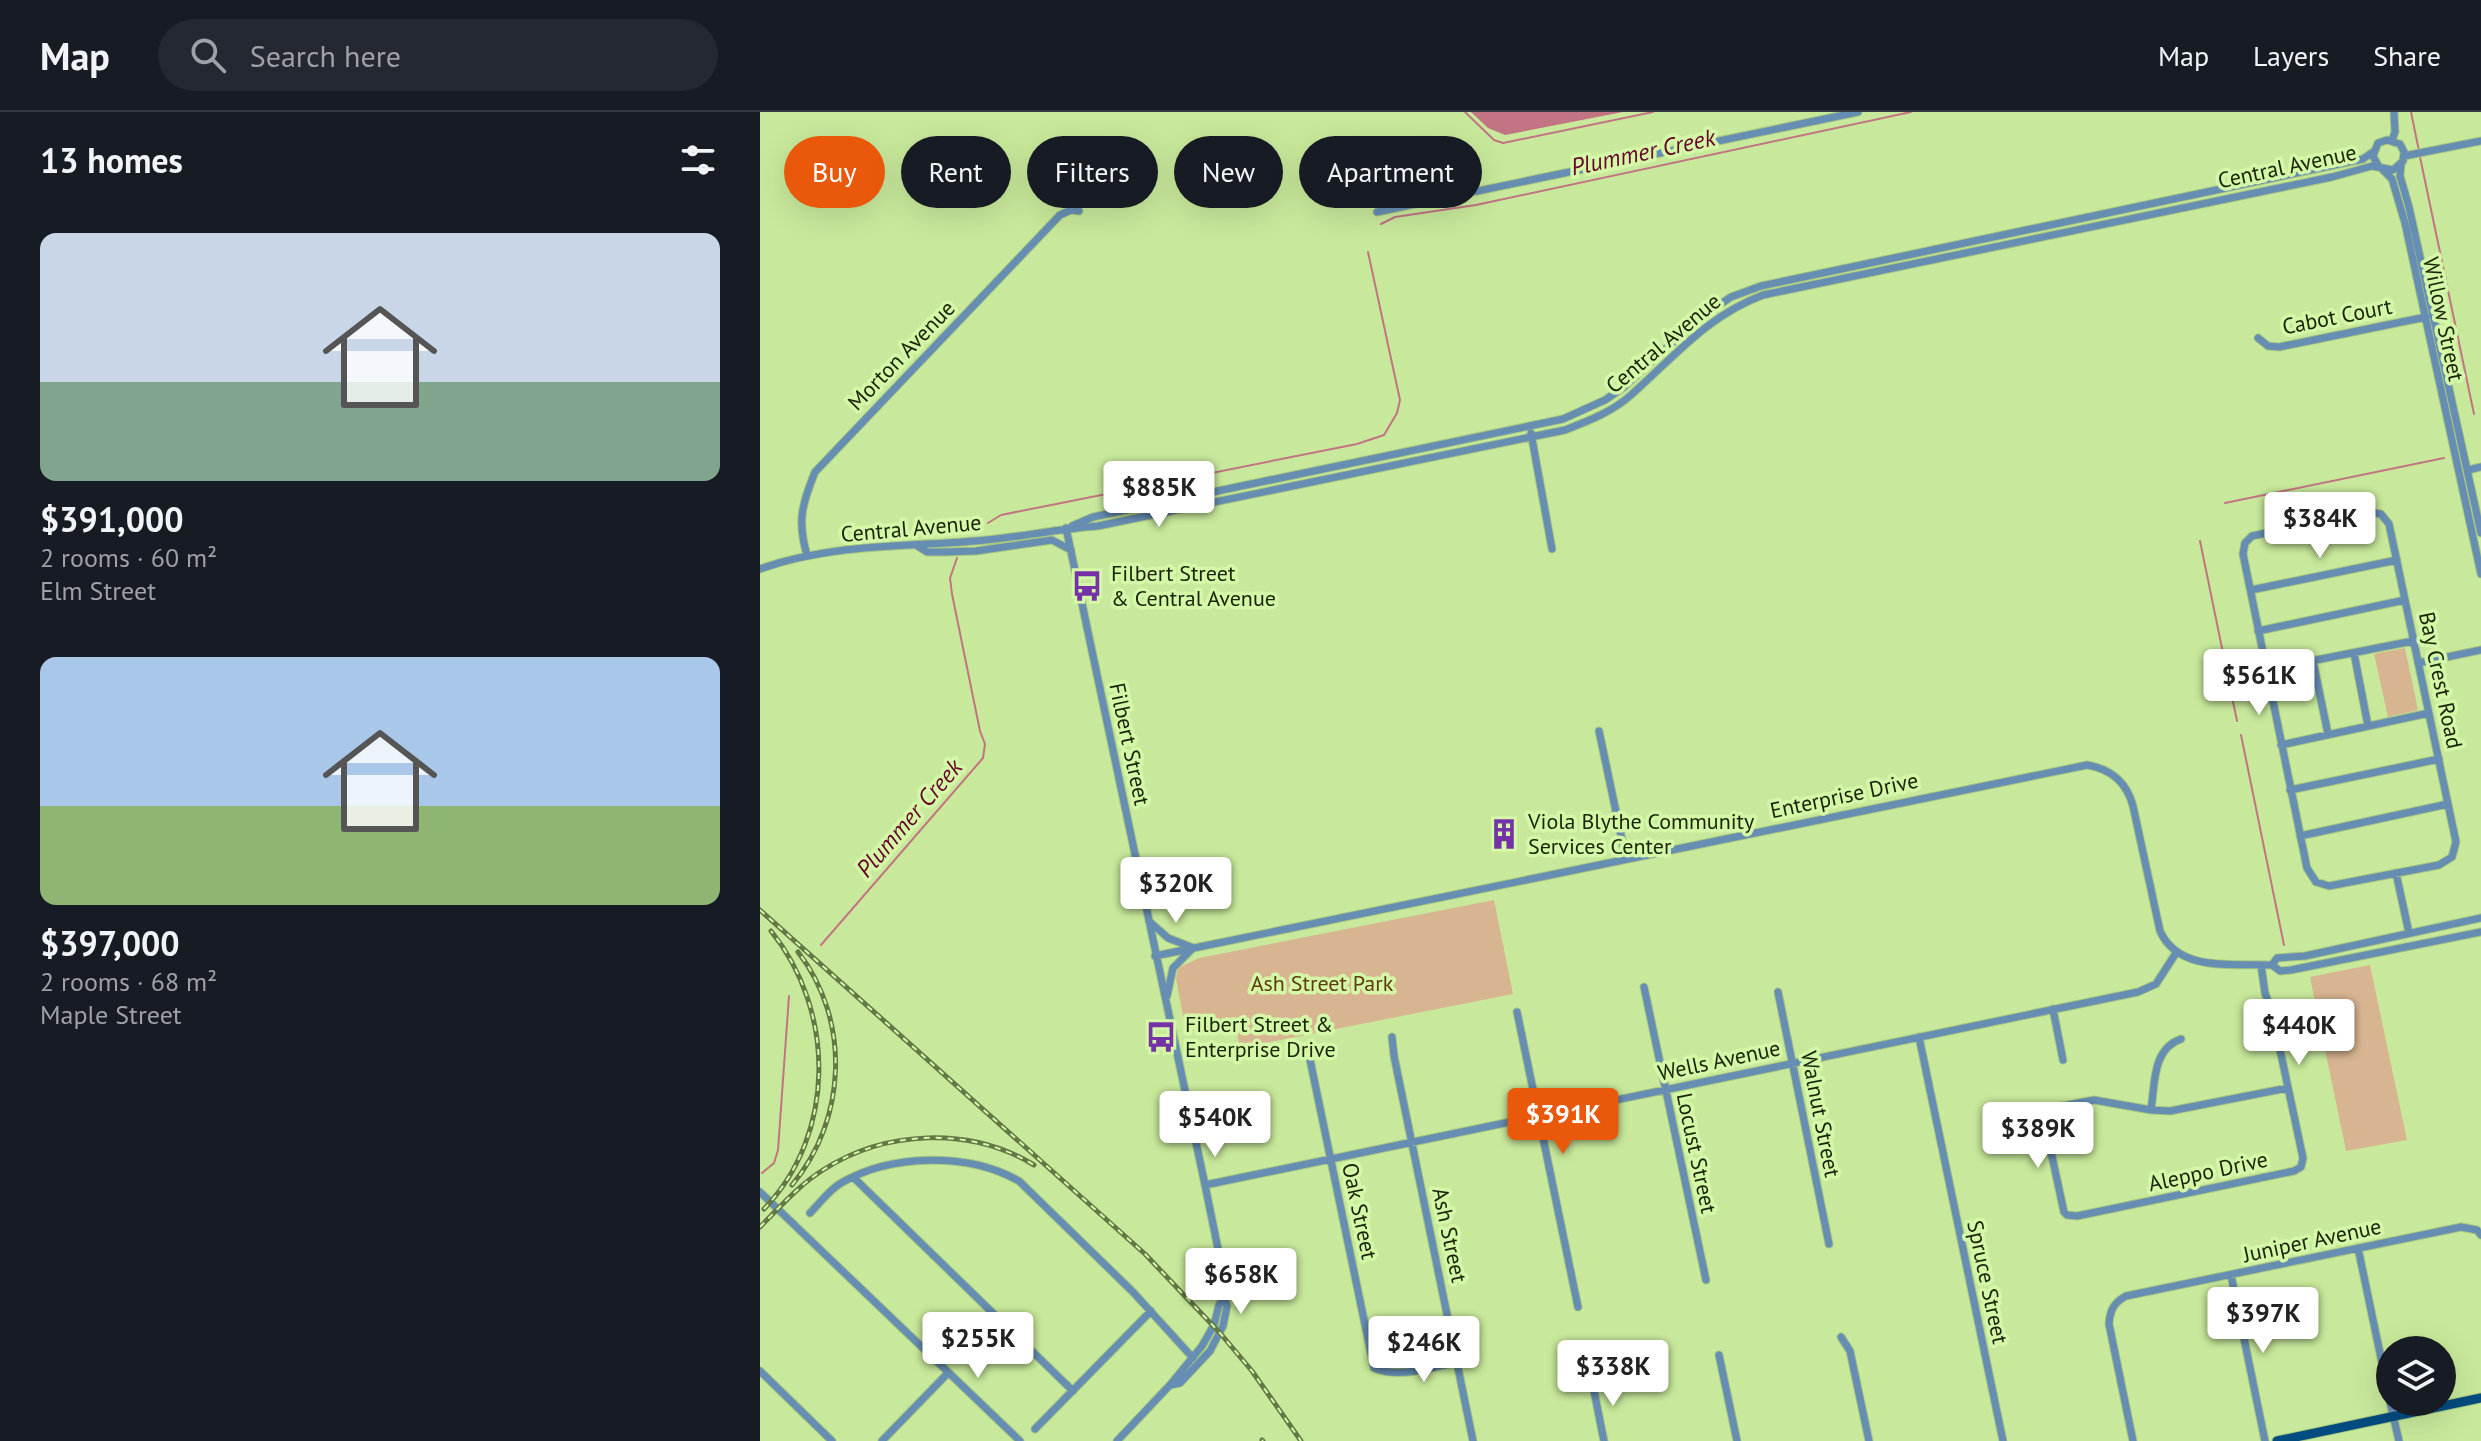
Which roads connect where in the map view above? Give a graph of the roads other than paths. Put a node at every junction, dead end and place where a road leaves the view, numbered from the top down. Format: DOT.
graph roads {
  1 [pos="1858,112"];
  2 [pos="2394,112"];
  3 [pos="2392,140"];
  4 [pos="2481,141"];
  5 [pos="2373,152"];
  6 [pos="2405,159"];
  7 [pos="2381,168"];
  8 [pos="1079,211"];
  9 [pos="1377,212"];
  10 [pos="2426,317"];
  11 [pos="2258,338"];
  12 [pos="1530,427"];
  13 [pos="1532,436"];
  14 [pos="2481,467"];
  15 [pos="2468,470"];
  16 [pos="1066,528"];
  17 [pos="2481,533"];
  18 [pos="914,544"];
  19 [pos="1552,549"];
  20 [pos="1071,550"];
  21 [pos="807,555"];
  22 [pos="2397,560"];
  23 [pos="760,569"];
  24 [pos="2481,574"];
  25 [pos="2251,590"];
  26 [pos="2405,600"];
  27 [pos="2258,631"];
  28 [pos="2413,641"];
  29 [pos="2481,650"];
  30 [pos="2354,653"];
  31 [pos="2313,661"];
  32 [pos="2418,663"];
  33 [pos="2265,670"];
  34 [pos="2429,713"];
  35 [pos="2368,726"];
  36 [pos="1599,731"];
  37 [pos="2328,734"];
  38 [pos="2281,745"];
  39 [pos="2439,759"];
  40 [pos="2290,790"];
  41 [pos="2448,804"];
  42 [pos="2300,836"];
  43 [pos="1626,859"];
  44 [pos="2396,873"];
  45 [pos="2481,918"];
  46 [pos="1149,921"];
  47 [pos="2481,932"];
  48 [pos="2409,933"];
  49 [pos="1194,948"];
  50 [pos="2176,953"];
  51 [pos="1155,956"];
  52 [pos="2261,965"];
  53 [pos="2272,965"];
  54 [pos="1644,987"];
  55 [pos="1778,992"];
  56 [pos="1166,1001"];
  57 [pos="2053,1009"];
  58 [pos="1517,1012"];
  59 [pos="1392,1037"];
  60 [pos="1919,1037"];
  61 [pos="2181,1039"];
  62 [pos="1308,1050"];
  63 [pos="2063,1060"];
  64 [pos="1792,1063"];
  65 [pos="2288,1088"];
  66 [pos="1665,1089"];
  67 [pos="2151,1110"];
  68 [pos="1539,1116"];
  69 [pos="1412,1142"];
  70 [pos="1331,1158"];
  71 [pos="853,1177"];
  72 [pos="1205,1185"];
  73 [pos="760,1192"];
  74 [pos="810,1213"];
  75 [pos="2479,1233"];
  76 [pos="1829,1244"];
  77 [pos="2358,1248"];
  78 [pos="2231,1275"];
  79 [pos="1706,1280"];
  80 [pos="1224,1297"];
  81 [pos="1578,1307"];
  82 [pos="1151,1311"];
  83 [pos="2376,1336"];
  84 [pos="1841,1337"];
  85 [pos="1719,1355"];
  86 [pos="1193,1358"];
  87 [pos="1458,1362"];
  88 [pos="760,1371"];
  89 [pos="948,1373"];
  90 [pos="1592,1381"];
  91 [pos="1170,1385"];
  92 [pos="1073,1391"];
  93 [pos="2481,1398"];
  94 [pos="2393,1417"];
  95 [pos="1035,1429"];
  96 [pos="1120,1440"];
  97 [pos="832,1441"];
  98 [pos="882,1441"];
  99 [pos="1020,1441"];
  100 [pos="1473,1441"];
  101 [pos="1604,1441"];
  102 [pos="1737,1441"];
  103 [pos="1869,1441"];
  104 [pos="2003,1441"];
  105 [pos="2133,1441"];
  106 [pos="2265,1441"];
  107 [pos="2277,1441"];
  108 [pos="2399,1441"];
  1 -- 9 [label="street"];
  2 -- 3 [label="street"];
  3 -- 5 [label="street"];
  3 -- 6 [label="street"];
  4 -- 6 [label="street"];
  5 -- 7 [label="street"];
  5 -- 12 [label="street, Central Avenue"];
  6 -- 7 [label="street"];
  6 -- 15 [label="street, Willow Street"];
  7 -- 10 [label="street, Willow Street"];
  7 -- 13 [label="street, Central Avenue"];
  8 -- 21 [label="street, Morton Avenue"];
  10 -- 11 [label="street, Cabot Court"];
  10 -- 24 [label="street, Willow Street"];
  12 -- 13 [label="street"];
  12 -- 16 [label="street, Central Avenue"];
  13 -- 16 [label="street, Central Avenue"];
  13 -- 19 [label="street"];
  14 -- 15 [label="street"];
  15 -- 17 [label="street, Willow Street"];
  16 -- 18 [label="street, Central Avenue"];
  16 -- 20 [label="street, Filbert Street"];
  18 -- 20 [label="street"];
  18 -- 21 [label="street, Central Avenue"];
  20 -- 46 [label="street, Filbert Street"];
  21 -- 23 [label="street, Central Avenue"];
  22 -- 25 [label="street"];
  22 -- 25 [label="street, Bay Crest Road"];
  22 -- 26 [label="street, Bay Crest Road"];
  25 -- 27 [label="street"];
  26 -- 27 [label="street"];
  26 -- 28 [label="street, Bay Crest Road"];
  27 -- 33 [label="street"];
  28 -- 30 [label="street"];
  28 -- 32 [label="street, Bay Crest Road"];
  29 -- 32 [label="street"];
  30 -- 31 [label="street"];
  30 -- 35 [label="street"];
  31 -- 33 [label="street"];
  31 -- 37 [label="street"];
  32 -- 34 [label="street, Bay Crest Road"];
  33 -- 38 [label="street"];
  34 -- 35 [label="street"];
  34 -- 39 [label="street, Bay Crest Road"];
  35 -- 37 [label="street"];
  36 -- 43 [label="street"];
  37 -- 38 [label="street"];
  38 -- 40 [label="street"];
  39 -- 40 [label="street"];
  39 -- 41 [label="street, Bay Crest Road"];
  40 -- 42 [label="street"];
  41 -- 42 [label="street"];
  41 -- 44 [label="street, Bay Crest Road"];
  42 -- 44 [label="street"];
  43 -- 49 [label="street, Enterprise Drive"];
  43 -- 50 [label="street, Enterprise Drive"];
  44 -- 48 [label="street"];
  45 -- 48 [label="street"];
  46 -- 49 [label="street"];
  46 -- 51 [label="street, Filbert Street"];
  47 -- 53 [label="street"];
  48 -- 53 [label="street"];
  49 -- 51 [label="street, Enterprise Drive"];
  49 -- 56 [label="street"];
  50 -- 52 [label="street"];
  50 -- 57 [label="street, Wells Avenue"];
  51 -- 56 [label="street, Filbert Street"];
  52 -- 53 [label="street"];
  52 -- 65 [label="street, Aleppo Drive"];
  54 -- 66 [label="street, Locust Street"];
  55 -- 64 [label="street, Walnut Street"];
  56 -- 72 [label="street, Filbert Street"];
  57 -- 60 [label="street, Wells Avenue"];
  57 -- 63 [label="street"];
  58 -- 68 [label="street"];
  59 -- 69 [label="street, Ash Street"];
  60 -- 64 [label="street, Wells Avenue"];
  60 -- 104 [label="street, Spruce Street"];
  61 -- 67 [label="street"];
  62 -- 70 [label="street, Oak Street"];
  64 -- 66 [label="street, Wells Avenue"];
  64 -- 76 [label="street, Walnut Street"];
  65 -- 67 [label="street"];
  65 -- 67 [label="street, Aleppo Drive"];
  66 -- 68 [label="street, Wells Avenue"];
  66 -- 79 [label="street, Locust Street"];
  68 -- 69 [label="street, Wells Avenue"];
  68 -- 81 [label="street"];
  69 -- 70 [label="street, Wells Avenue"];
  69 -- 87 [label="street, Ash Street"];
  70 -- 72 [label="street, Wells Avenue"];
  70 -- 87 [label="street, Oak Street"];
  71 -- 74 [label="street"];
  71 -- 82 [label="street"];
  71 -- 92 [label="street"];
  72 -- 80 [label="street, Filbert Street"];
  73 -- 89 [label="street"];
  75 -- 77 [label="street, Juniper Avenue"];
  77 -- 78 [label="street, Juniper Avenue"];
  77 -- 83 [label="street"];
  78 -- 105 [label="street, Juniper Avenue"];
  78 -- 106 [label="street"];
  80 -- 86 [label="street, Filbert Street"];
  80 -- 91 [label="street, Filbert Street"];
  82 -- 86 [label="street"];
  82 -- 92 [label="street"];
  84 -- 103 [label="street"];
  85 -- 102 [label="street"];
  86 -- 91 [label="street, Filbert Street"];
  87 -- 100 [label="street, Ash Street"];
  88 -- 97 [label="street"];
  89 -- 98 [label="street"];
  89 -- 99 [label="street"];
  90 -- 101 [label="street"];
  91 -- 96 [label="street"];
  92 -- 95 [label="street"];
  93 -- 94 [label="main road"];
  94 -- 107 [label="main road"];
  94 -- 108 [label="street"];
}
